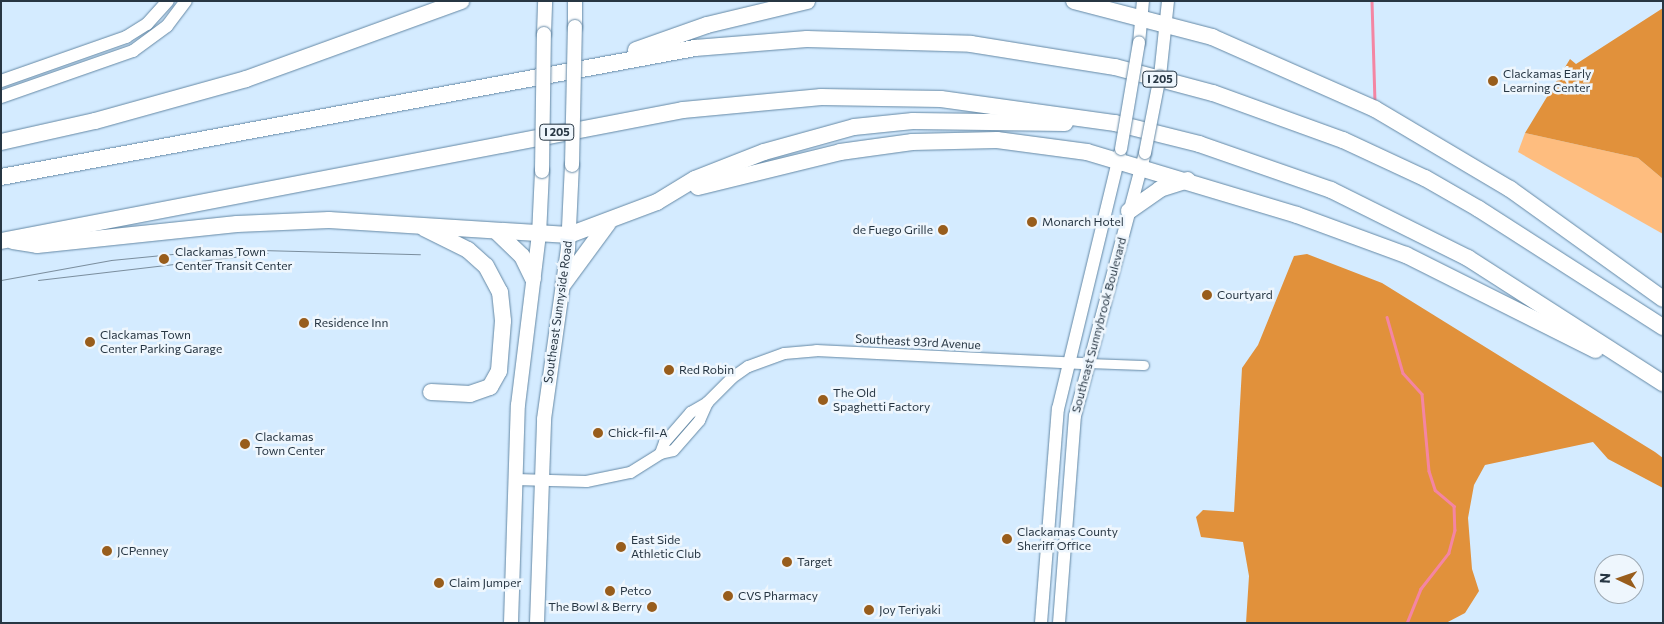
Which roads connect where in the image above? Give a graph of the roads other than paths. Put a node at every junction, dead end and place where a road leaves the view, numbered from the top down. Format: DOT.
graph roads {
  1 [pos="168,1"];
  2 [pos="186,1"];
  3 [pos="461,1"];
  4 [pos="545,1"];
  5 [pos="575,1"];
  6 [pos="807,1"];
  7 [pos="1074,1"];
  8 [pos="1168,1"];
  9 [pos="1095,3"];
  10 [pos="1142,9"];
  11 [pos="1166,22"];
  12 [pos="601,63"];
  13 [pos="1,81"];
  14 [pos="1,97"];
  15 [pos="1115,123"];
  16 [pos="1,142"];
  17 [pos="1119,154"];
  18 [pos="1144,160"];
  19 [pos="1,177"];
  20 [pos="1188,180"];
  21 [pos="681,190"];
  22 [pos="1129,211"];
  23 [pos="610,220"];
  24 [pos="418,225"];
  25 [pos="496,231"];
  26 [pos="569,234"];
  27 [pos="538,235"];
  28 [pos="4,240"];
  29 [pos="533,278"];
  30 [pos="564,283"];
  31 [pos="1663,299"];
  32 [pos="1663,327"];
  33 [pos="1068,362"];
  34 [pos="1086,363"];
  35 [pos="1144,365"];
  36 [pos="1663,383"];
  37 [pos="431,392"];
  38 [pos="516,479"];
  39 [pos="1051,479"];
  40 [pos="542,480"];
  41 [pos="1066,518"];
  42 [pos="511,623"];
  43 [pos="537,623"];
  44 [pos="1041,623"];
  45 [pos="1059,623"];
  1 -- 13 [label="main road"];
  2 -- 14 [label="main road"];
  3 -- 16 [label="highway"];
  4 -- 27 [label="main road, bridge"];
  5 -- 26 [label="main road, Southeast Sunnyside Road, bridge"];
  6 -- 12 [label="highway"];
  7 -- 9 [label="highway"];
  8 -- 11 [label="main road, Southeast Sunnybrook Boulevard"];
  9 -- 10 [label="highway"];
  10 -- 11 [label="highway"];
  10 -- 17 [label="main road, Southeast Sunnybrook Boulevard, bridge"];
  11 -- 18 [label="main road, Southeast Sunnybrook Boulevard, bridge"];
  11 -- 31 [label="highway"];
  12 -- 19 [label="highway, I 205"];
  12 -- 32 [label="highway, I 205"];
  15 -- 21 [label="highway"];
  15 -- 28 [label="highway, I 205"];
  15 -- 36 [label="highway, I 205"];
  17 -- 18 [label="highway"];
  17 -- 21 [label="highway"];
  17 -- 33 [label="main road, Southeast Sunnybrook Boulevard"];
  18 -- 20 [label="highway"];
  18 -- 22 [label="main road, Southeast Sunnybrook Boulevard"];
  20 -- 22 [label="highway"];
  20 -- 36 [label="highway"];
  21 -- 23 [label="highway"];
  22 -- 34 [label="main road, Southeast Sunnybrook Boulevard"];
  23 -- 26 [label="highway"];
  23 -- 30 [label="highway"];
  24 -- 25 [label="highway"];
  24 -- 28 [label="highway"];
  24 -- 37 [label="highway"];
  25 -- 27 [label="highway"];
  25 -- 29 [label="highway"];
  26 -- 27 [label="highway"];
  26 -- 30 [label="main road, Southeast Sunnyside Road"];
  27 -- 29 [label="main road"];
  29 -- 38 [label="main road"];
  30 -- 40 [label="main road, Southeast Sunnyside Road"];
  33 -- 34 [label="street, Southeast 93rd Avenue"];
  33 -- 39 [label="main road, Southeast Sunnybrook Boulevard"];
  33 -- 40 [label="street, Southeast 93rd Avenue"];
  34 -- 35 [label="street, Southeast 93rd Avenue"];
  34 -- 41 [label="main road, Southeast Sunnybrook Boulevard"];
  38 -- 40 [label="street, Southeast 93rd Avenue"];
  38 -- 42 [label="main road"];
  39 -- 41 [label="main road"];
  39 -- 44 [label="main road, Southeast Sunnybrook Boulevard"];
  40 -- 43 [label="main road, Southeast Sunnyside Road"];
  41 -- 45 [label="main road, Southeast Sunnybrook Boulevard"];
}
